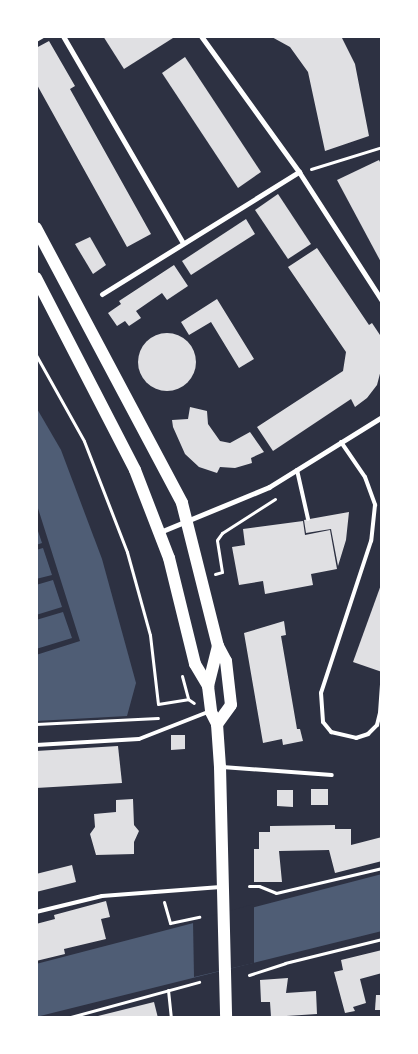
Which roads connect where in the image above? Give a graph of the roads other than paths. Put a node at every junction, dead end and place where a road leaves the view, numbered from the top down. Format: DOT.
graph roads {
  1 [pos="63,36"];
  2 [pos="201,36"];
  3 [pos="299,172"];
  4 [pos="36,228"];
  5 [pos="183,243"];
  6 [pos="36,278"];
  7 [pos="102,294"];
  8 [pos="382,301"];
  9 [pos="382,417"];
  10 [pos="341,442"];
  11 [pos="298,470"];
  12 [pos="308,519"];
  13 [pos="188,522"];
  14 [pos="160,532"];
  15 [pos="218,646"];
  16 [pos="382,682"];
  17 [pos="208,686"];
  18 [pos="210,712"];
  19 [pos="217,724"];
  20 [pos="36,745"];
  21 [pos="220,767"];
  22 [pos="332,775"];
  23 [pos="223,887"];
  24 [pos="36,912"];
  25 [pos="226,1018"];
  1 -- 5 [label="street"];
  2 -- 3 [label="street"];
  3 -- 5 [label="street"];
  3 -- 8 [label="street"];
  4 -- 13 [label="main road"];
  5 -- 7 [label="street"];
  6 -- 14 [label="main road"];
  9 -- 10 [label="street"];
  10 -- 11 [label="street"];
  10 -- 16 [label="lane"];
  11 -- 12 [label="lane"];
  11 -- 13 [label="street"];
  13 -- 14 [label="street"];
  13 -- 15 [label="main road"];
  14 -- 17 [label="main road"];
  15 -- 17 [label="main road"];
  15 -- 19 [label="main road"];
  17 -- 18 [label="main road"];
  18 -- 19 [label="main road"];
  18 -- 20 [label="lane"];
  19 -- 21 [label="main road"];
  21 -- 22 [label="lane"];
  21 -- 23 [label="main road"];
  23 -- 24 [label="lane"];
  23 -- 25 [label="main road"];
}
